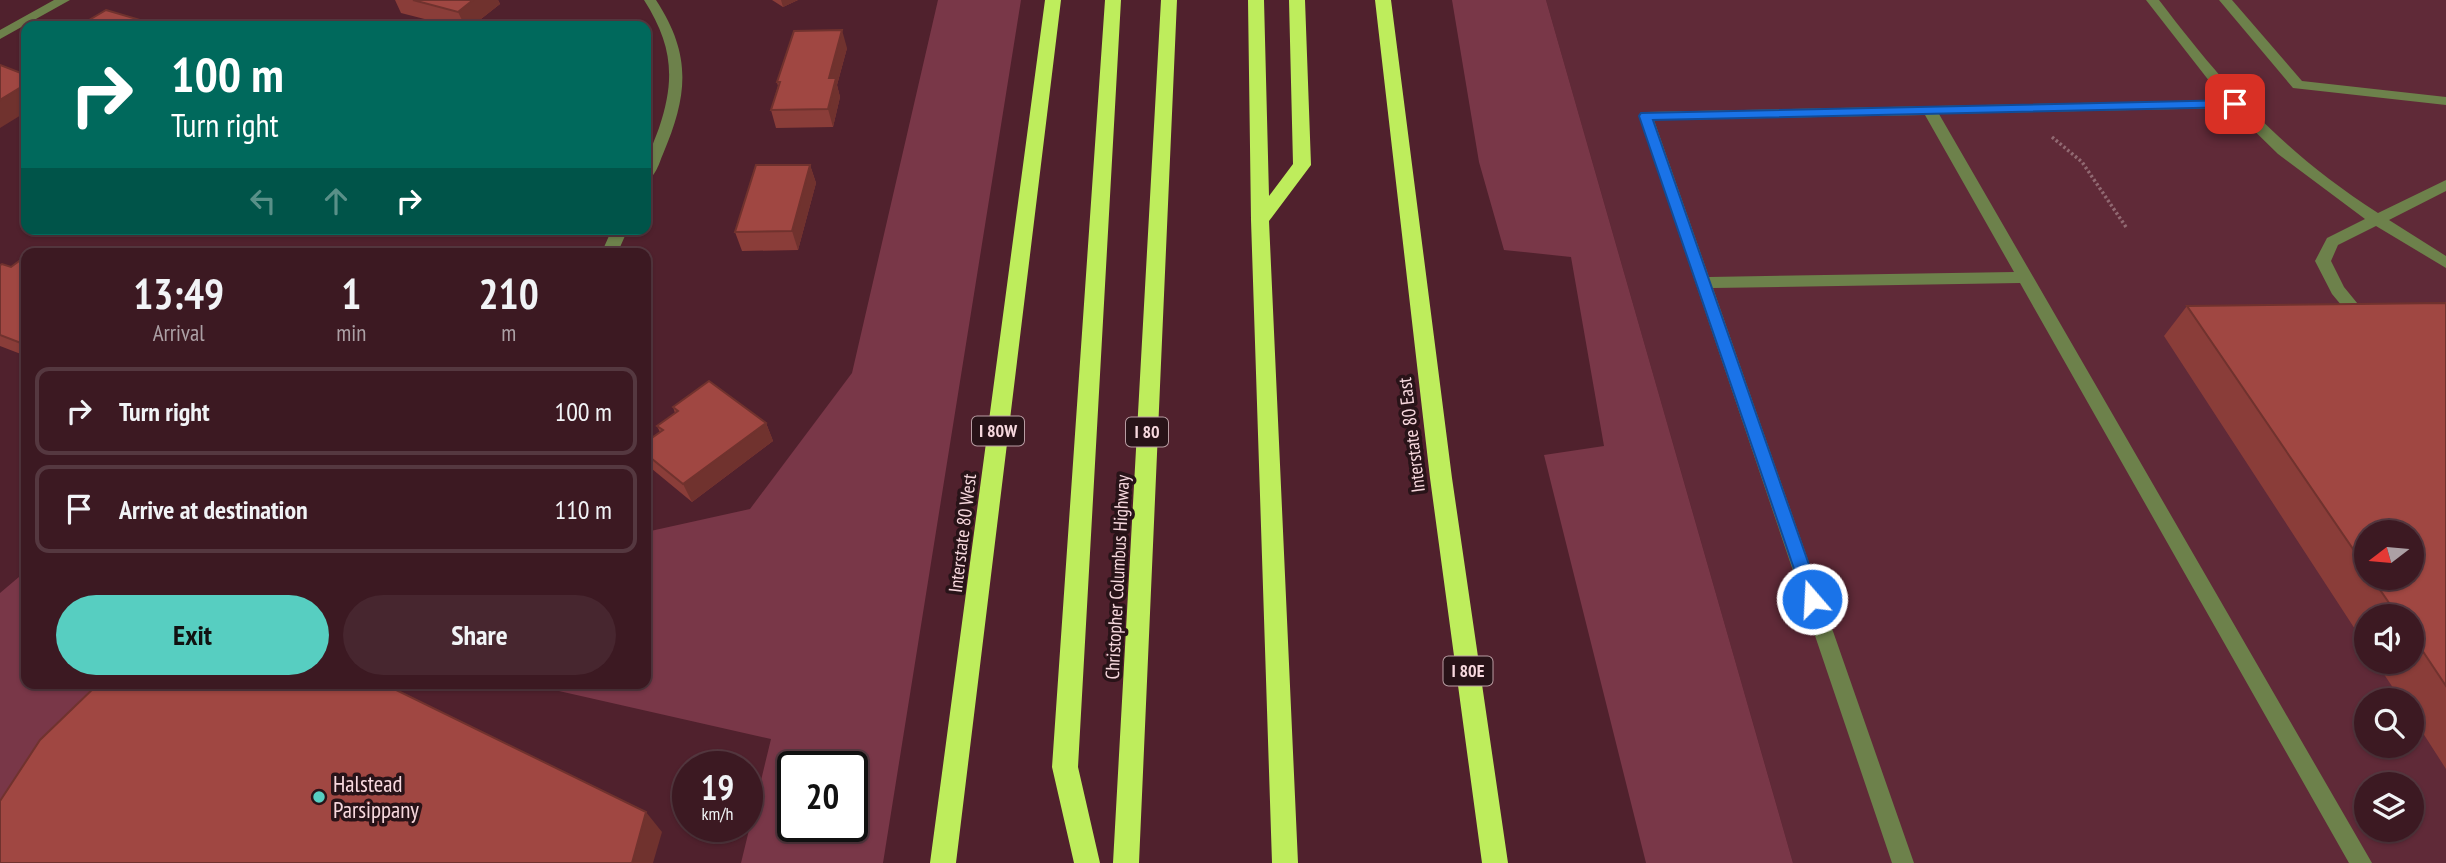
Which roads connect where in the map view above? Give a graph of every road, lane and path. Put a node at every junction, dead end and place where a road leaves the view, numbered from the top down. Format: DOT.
graph roads {
  1 [pos="64,0"];
  2 [pos="650,0"];
  3 [pos="1053,0"];
  4 [pos="1113,0"];
  5 [pos="1169,0"];
  6 [pos="1256,0"];
  7 [pos="1297,0"];
  8 [pos="1383,0"];
  9 [pos="2152,0"];
  10 [pos="2225,0"];
  11 [pos="26,21"];
  12 [pos="21,24"];
  13 [pos="0,35"];
  14 [pos="2446,101"];
  15 [pos="2235,104"];
  16 [pos="1929,110"];
  17 [pos="2047,135"];
  18 [pos="651,161"];
  19 [pos="2446,185"];
  20 [pos="2446,194"];
  21 [pos="2420,197"];
  22 [pos="1260,220"];
  23 [pos="2377,221"];
  24 [pos="2126,227"];
  25 [pos="2446,263"];
  26 [pos="2025,277"];
  27 [pos="1703,283"];
  28 [pos="2374,334"];
  29 [pos="943,863"];
  30 [pos="1087,863"];
  31 [pos="1126,863"];
  32 [pos="1285,863"];
  33 [pos="1495,863"];
  34 [pos="1903,863"];
  35 [pos="2361,863"];
  1 -- 11 [label="street"];
  2 -- 18 [label="street"];
  3 -- 29 [label="highway, Interstate 80 West / I 80W"];
  4 -- 30 [label="highway"];
  5 -- 31 [label="highway, Christopher Columbus Highway / I 80"];
  6 -- 22 [label="highway"];
  7 -- 22 [label="highway"];
  8 -- 33 [label="highway, Interstate 80 East / I 80E"];
  9 -- 15 [label="street"];
  10 -- 14 [label="street"];
  12 -- 13 [label="street"];
  15 -- 16 [label="street"];
  15 -- 23 [label="street"];
  16 -- 26 [label="street"];
  16 -- 27 [label="street"];
  17 -- 24 [label="path"];
  19 -- 21 [label="street"];
  20 -- 21 [label="street"];
  21 -- 23 [label="street"];
  22 -- 32 [label="highway"];
  23 -- 25 [label="street"];
  23 -- 28 [label="street"];
  26 -- 27 [label="street"];
  26 -- 35 [label="street"];
  27 -- 34 [label="street"];
}
